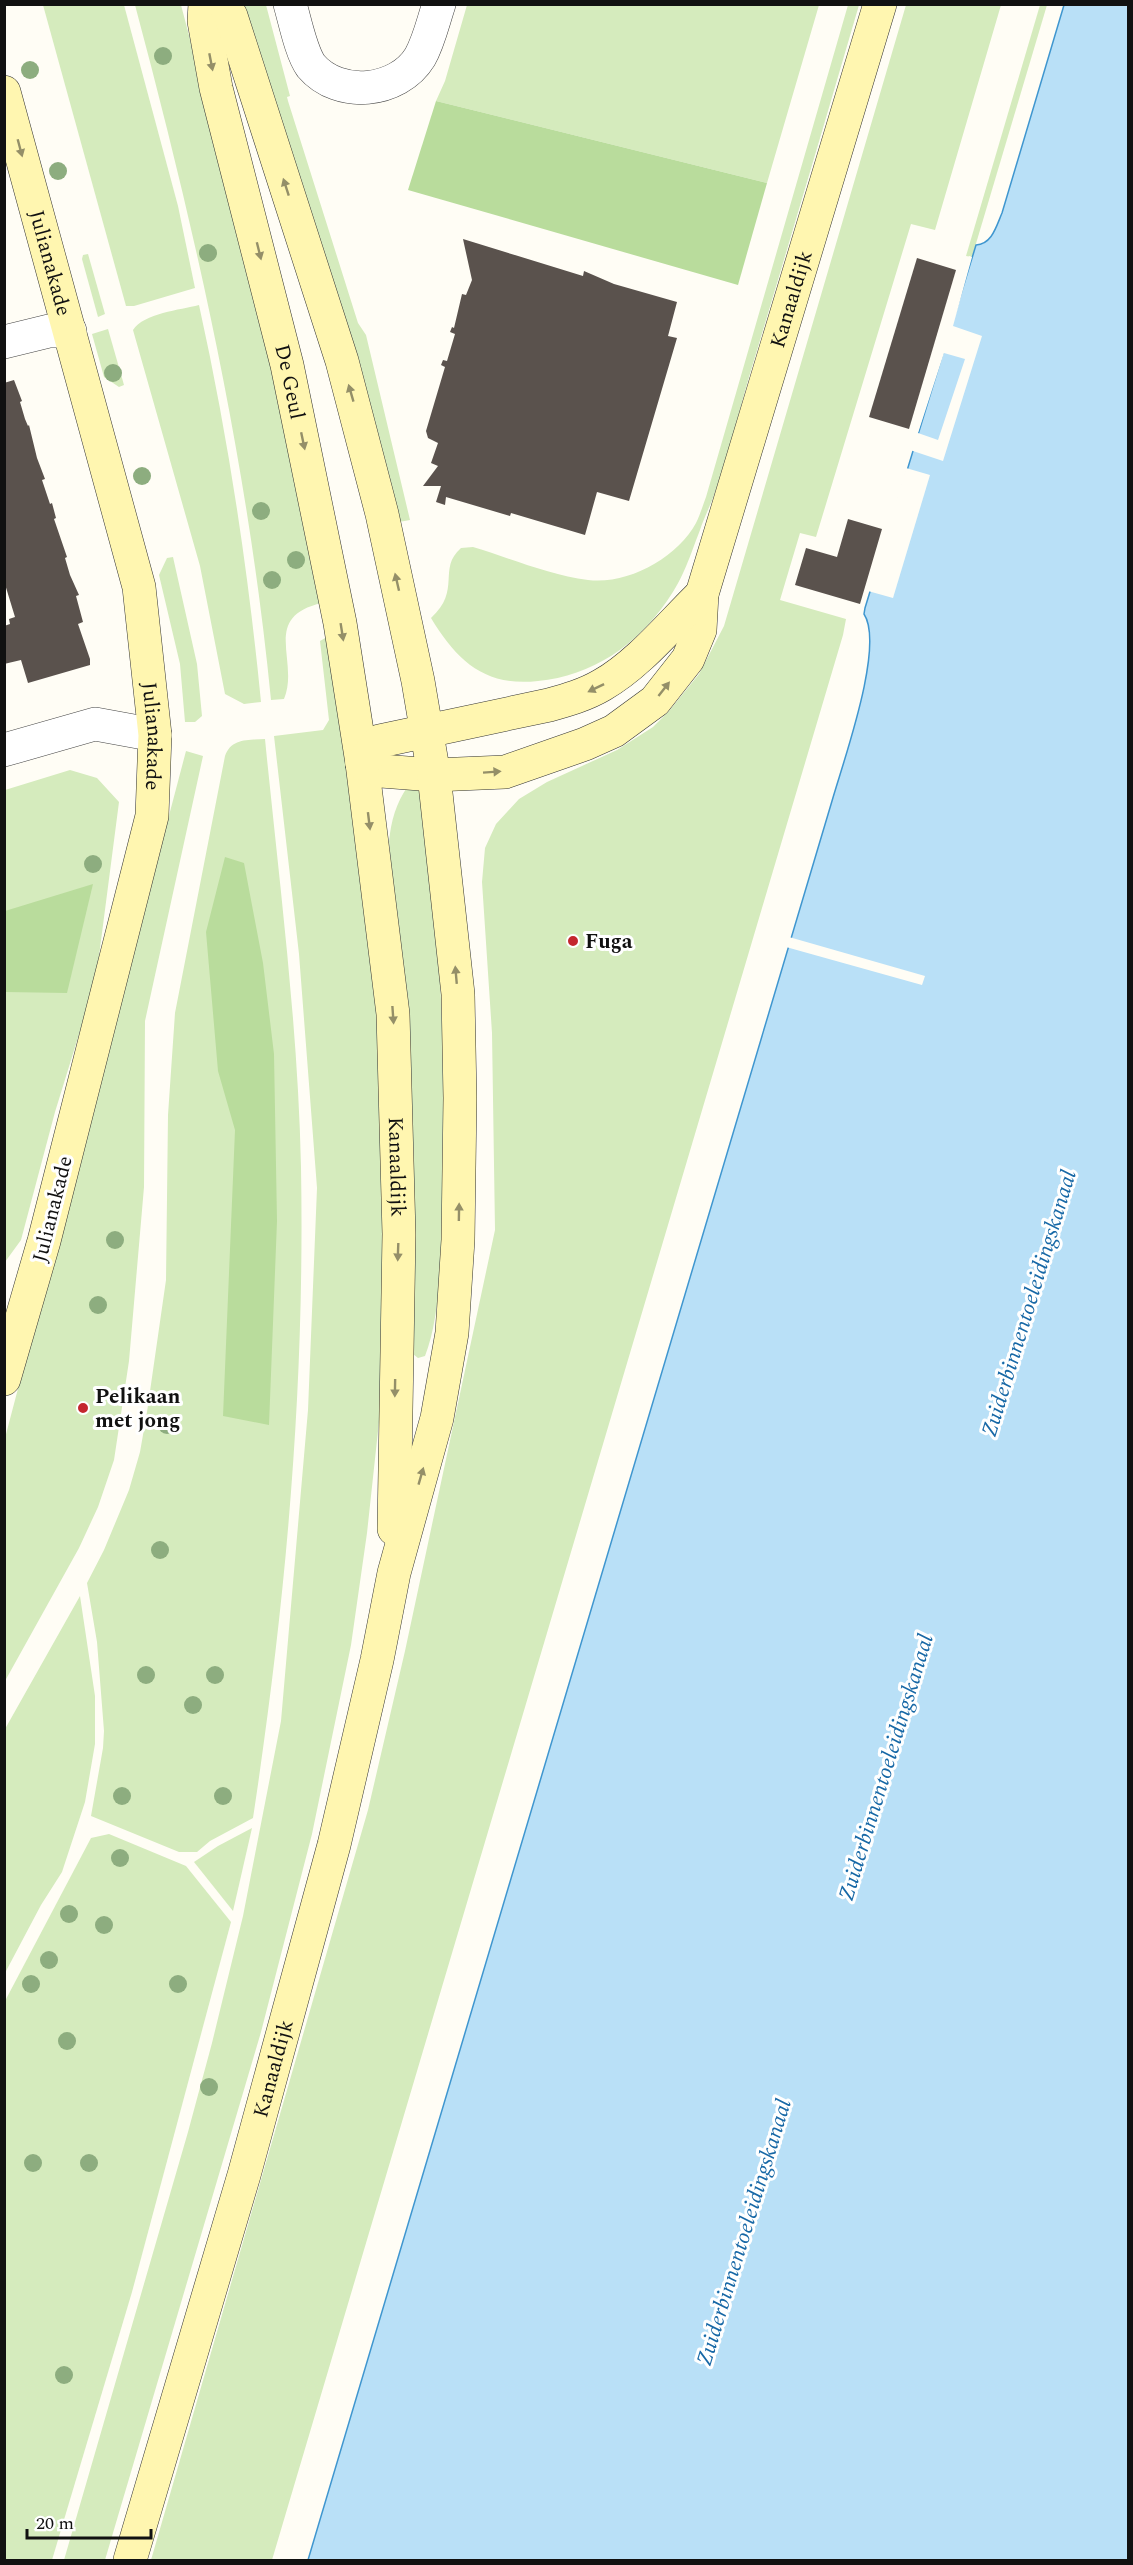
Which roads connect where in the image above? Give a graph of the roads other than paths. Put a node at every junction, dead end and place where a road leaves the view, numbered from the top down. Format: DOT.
graph roads {
  1 [pos="205,4"];
  2 [pos="224,4"];
  3 [pos="290,4"];
  4 [pos="439,4"];
  5 [pos="880,4"];
  6 [pos="4,92"];
  7 [pos="70,331"];
  8 [pos="4,342"];
  9 [pos="702,594"];
  10 [pos="426,731"];
  11 [pos="155,735"];
  12 [pos="4,750"];
  13 [pos="362,763"];
  14 [pos="434,775"];
  15 [pos="14,1314"];
  16 [pos="4,1379"];
  17 [pos="394,1573"];
  18 [pos="130,2560"];
  1 -- 13 [label="main road, De Geul, one-way"];
  10 -- 2 [label="main road, one-way"];
  3 -- 4 [label="street"];
  5 -- 9 [label="main road, Kanaaldijk"];
  6 -- 7 [label="main road, Julianakade, one-way"];
  7 -- 8 [label="street"];
  7 -- 11 [label="main road, Julianakade"];
  9 -- 10 [label="main road, Kanaaldijk, one-way"];
  14 -- 9 [label="main road, Kanaaldijk, one-way"];
  10 -- 13 [label="main road, Kanaaldijk"];
  10 -- 14 [label="main road, Kanaaldijk"];
  11 -- 12 [label="street"];
  11 -- 15 [label="main road, Julianakade"];
  13 -- 14 [label="main road, Kanaaldijk"];
  13 -- 17 [label="main road, Kanaaldijk, one-way"];
  17 -- 14 [label="main road, Kanaaldijk, one-way"];
  15 -- 16 [label="main road, Julianakade"];
  17 -- 18 [label="main road, Kanaaldijk"];
}
